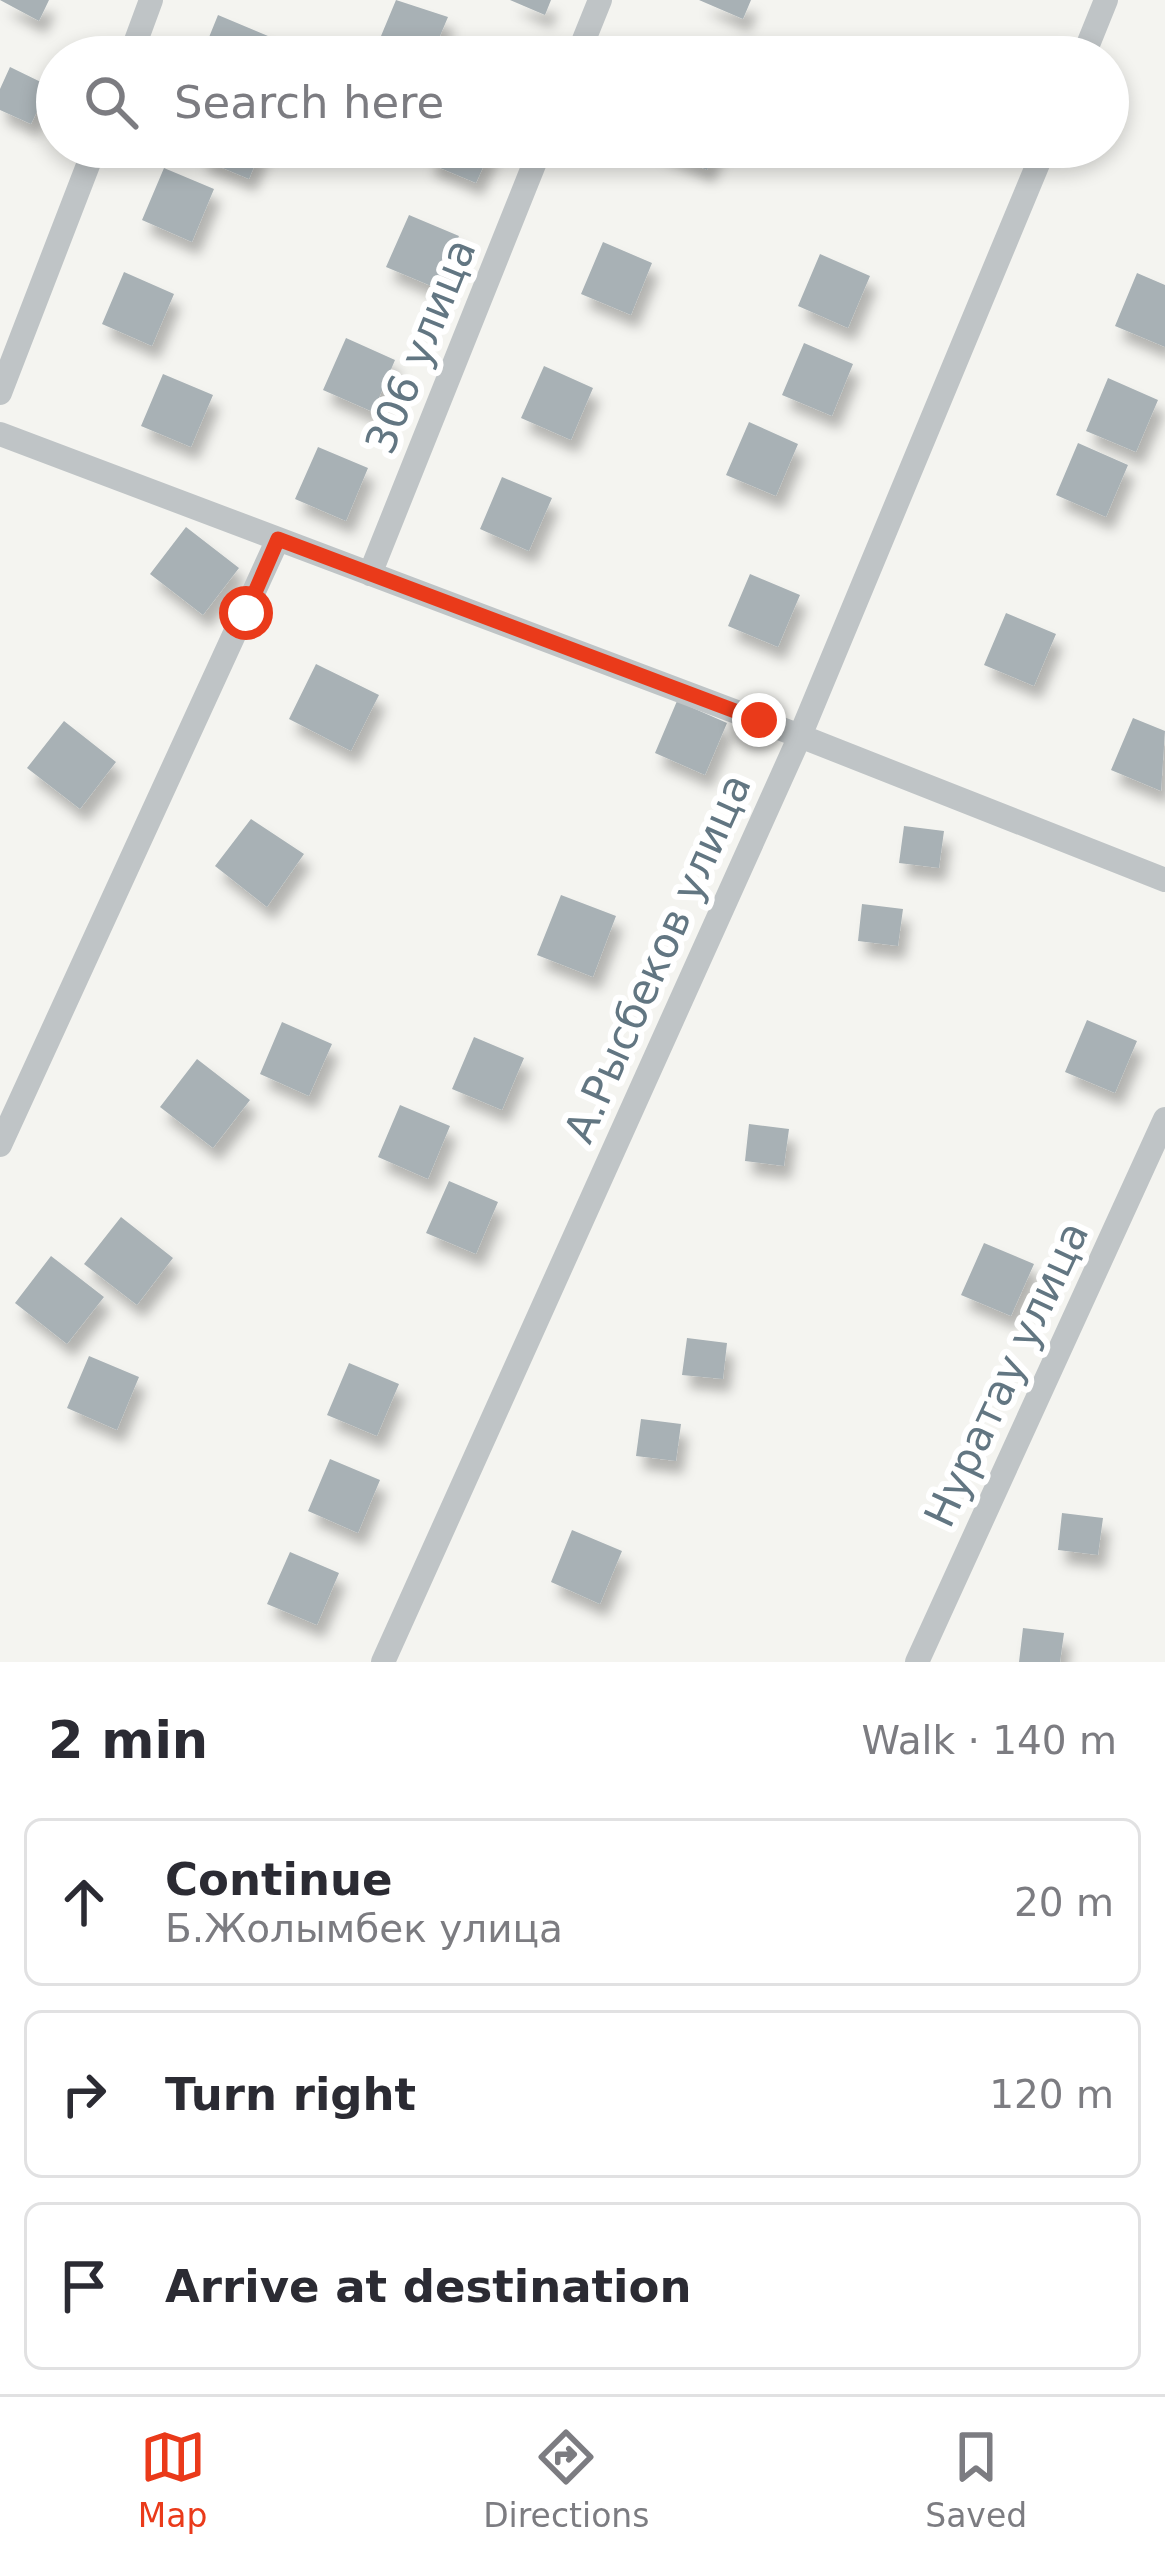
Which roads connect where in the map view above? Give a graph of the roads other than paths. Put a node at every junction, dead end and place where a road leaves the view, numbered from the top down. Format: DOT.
graph roads {
  1 [pos="152,0"];
  2 [pos="600,0"];
  3 [pos="1106,0"];
  4 [pos="138,36"];
  5 [pos="585,36"];
  6 [pos="1091,36"];
  7 [pos="87,168"];
  8 [pos="533,168"];
  9 [pos="1036,168"];
  10 [pos="0,394"];
  11 [pos="0,434"];
  12 [pos="278,539"];
  13 [pos="370,574"];
  14 [pos="800,736"];
  15 [pos="1165,880"];
  16 [pos="1165,1119"];
  17 [pos="0,1145"];
  18 [pos="382,1662"];
  19 [pos="917,1662"];
  1 -- 4 [label="street"];
  2 -- 5 [label="street"];
  3 -- 6 [label="street"];
  7 -- 10 [label="street"];
  8 -- 13 [label="street, 306 улица"];
  9 -- 14 [label="street, А.Рысбеков улица"];
  11 -- 12 [label="street"];
  12 -- 13 [label="street"];
  12 -- 17 [label="street"];
  13 -- 14 [label="street"];
  14 -- 15 [label="street"];
  14 -- 18 [label="street, А.Рысбеков улица"];
  16 -- 19 [label="street, Нуратау улица"];
}
